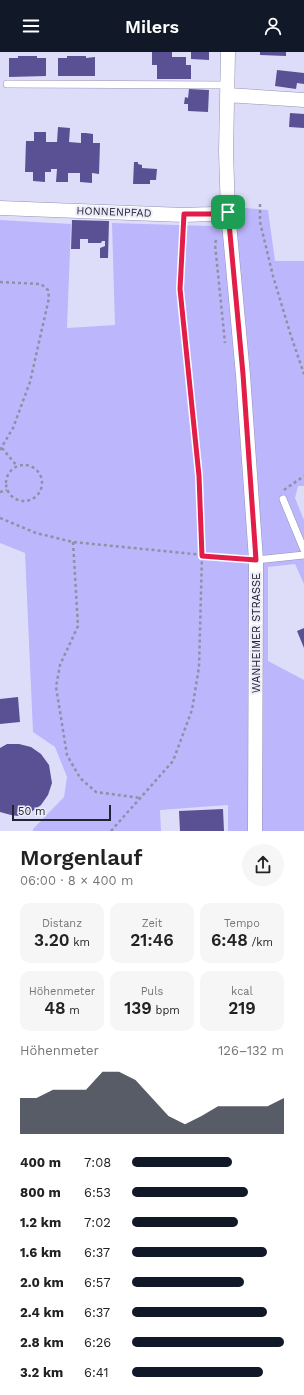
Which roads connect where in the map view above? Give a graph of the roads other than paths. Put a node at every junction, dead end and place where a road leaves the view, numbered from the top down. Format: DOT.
graph roads {
  1 [pos="228,52"];
  2 [pos="7,84"];
  3 [pos="228,90"];
  4 [pos="304,100"];
  5 [pos="0,208"];
  6 [pos="228,212"];
  7 [pos="283,498"];
  8 [pos="304,550"];
  9 [pos="304,555"];
  10 [pos="256,560"];
  11 [pos="255,831"];
  1 -- 3 [label="street, WANHEIMER STRASSE"];
  2 -- 3 [label="lane"];
  3 -- 4 [label="street"];
  3 -- 6 [label="street, WANHEIMER STRASSE"];
  5 -- 6 [label="street, HONNENPFAD"];
  6 -- 10 [label="street, WANHEIMER STRASSE"];
  7 -- 8 [label="lane"];
  9 -- 10 [label="lane"];
  10 -- 11 [label="street, WANHEIMER STRASSE"];
}
